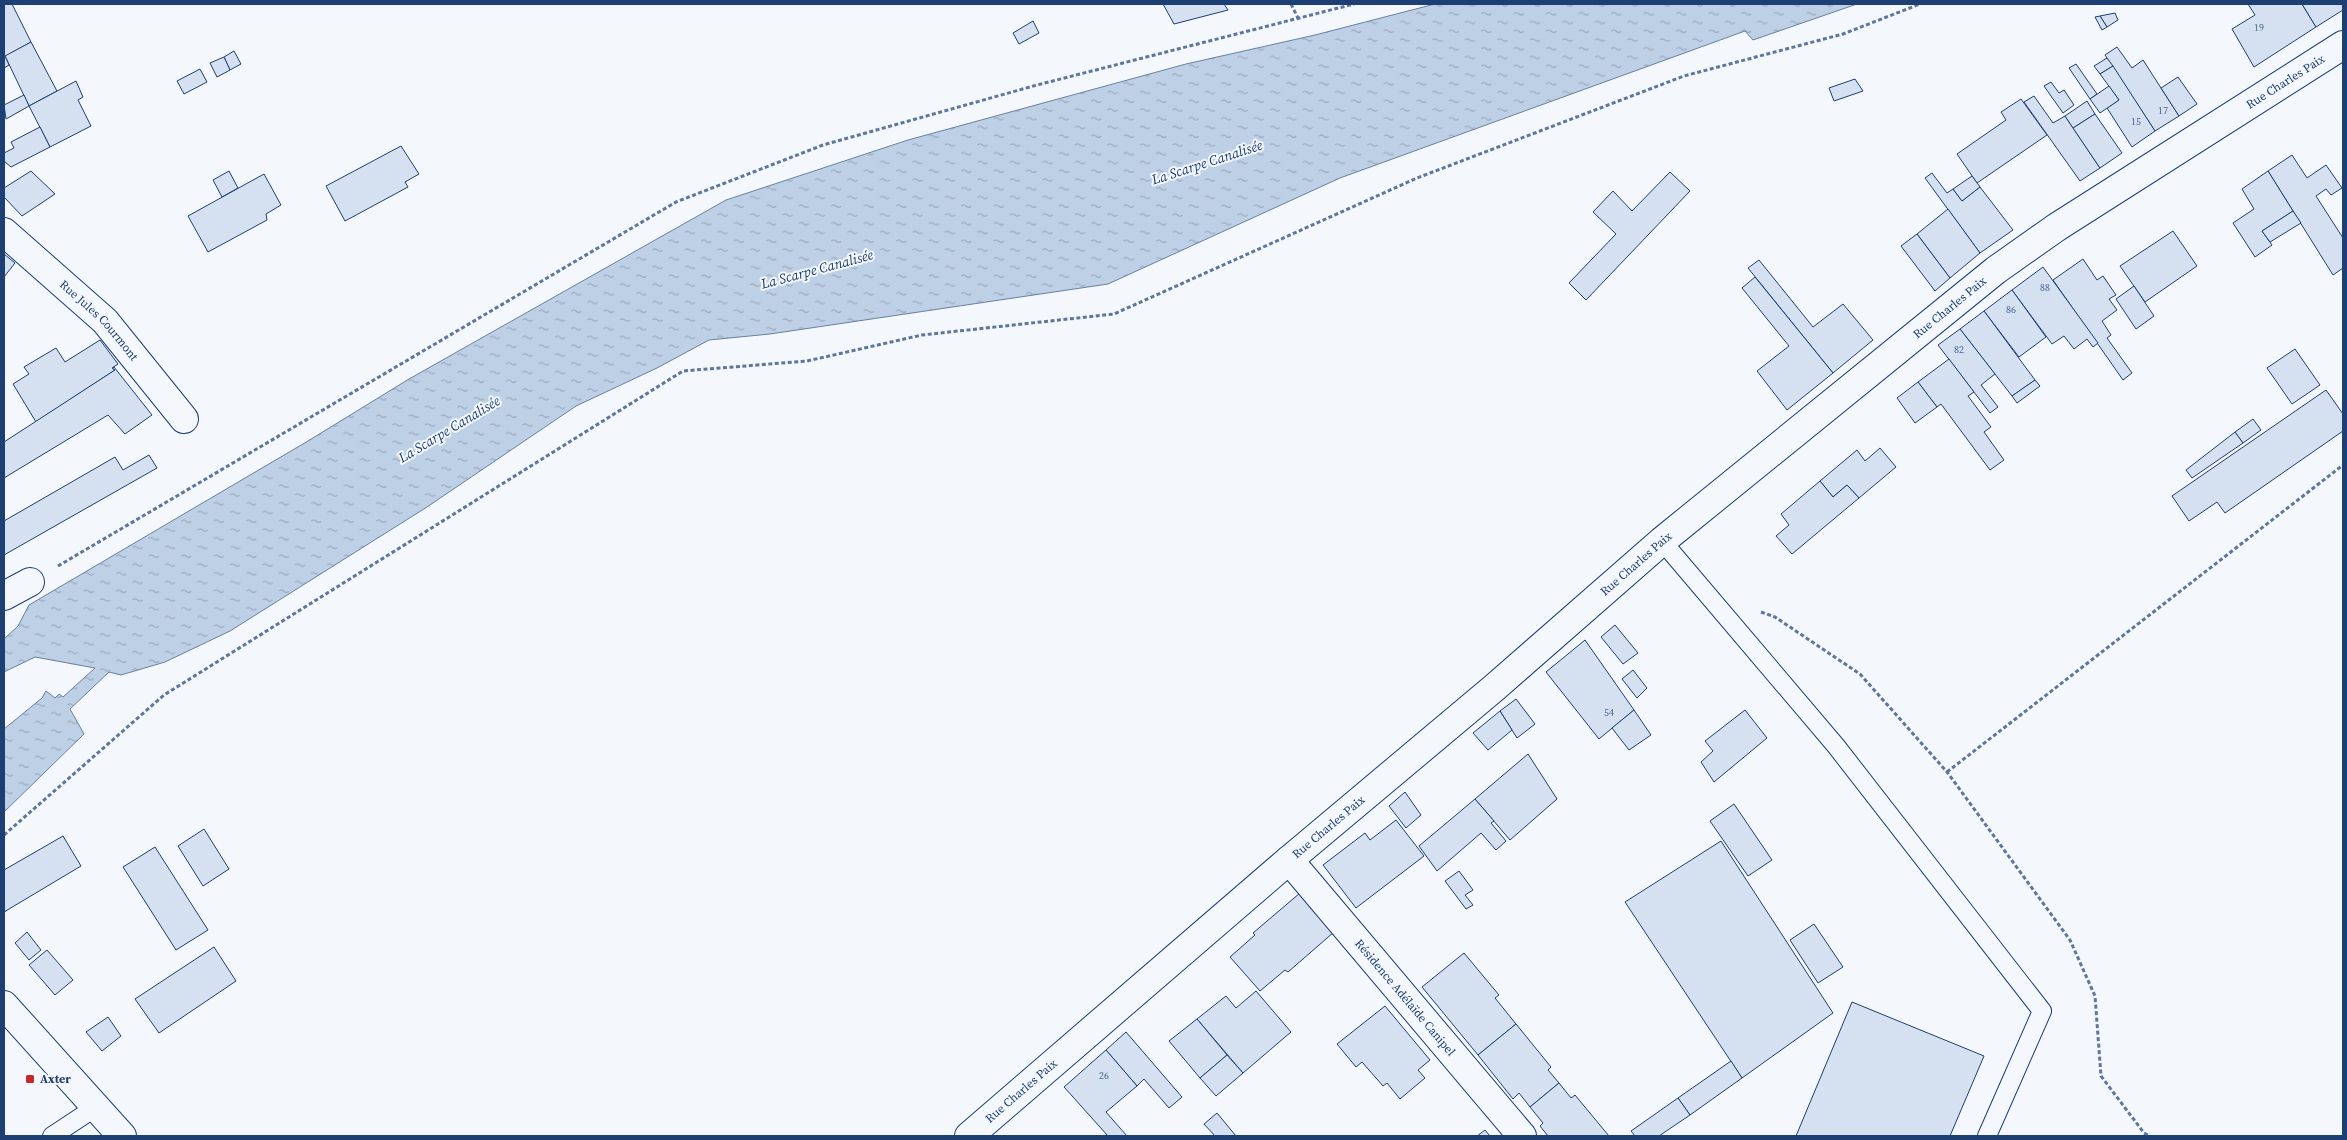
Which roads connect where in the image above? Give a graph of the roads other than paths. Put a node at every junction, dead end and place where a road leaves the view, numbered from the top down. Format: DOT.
graph roads {
  1 [pos="2343,45"];
  2 [pos="4,232"];
  3 [pos="184,419"];
  4 [pos="1662,541"];
  5 [pos="30,582"];
  6 [pos="4,596"];
  7 [pos="1288,860"];
  8 [pos="4,1006"];
  9 [pos="96,1107"];
  10 [pos="52,1136"];
  11 [pos="122,1136"];
  12 [pos="969,1136"];
  13 [pos="1522,1136"];
  14 [pos="1987,1136"];
  1 -- 4 [label="street, Rue Charles Paix"];
  2 -- 3 [label="street, Rue Jules Courmont"];
  4 -- 7 [label="street, Rue Charles Paix"];
  4 -- 14 [label="lane"];
  5 -- 6 [label="street"];
  7 -- 12 [label="street, Rue Charles Paix"];
  7 -- 13 [label="street, Résidence Adélaïde Canipel"];
  8 -- 9 [label="street"];
  9 -- 10 [label="lane"];
  9 -- 11 [label="street"];
}
